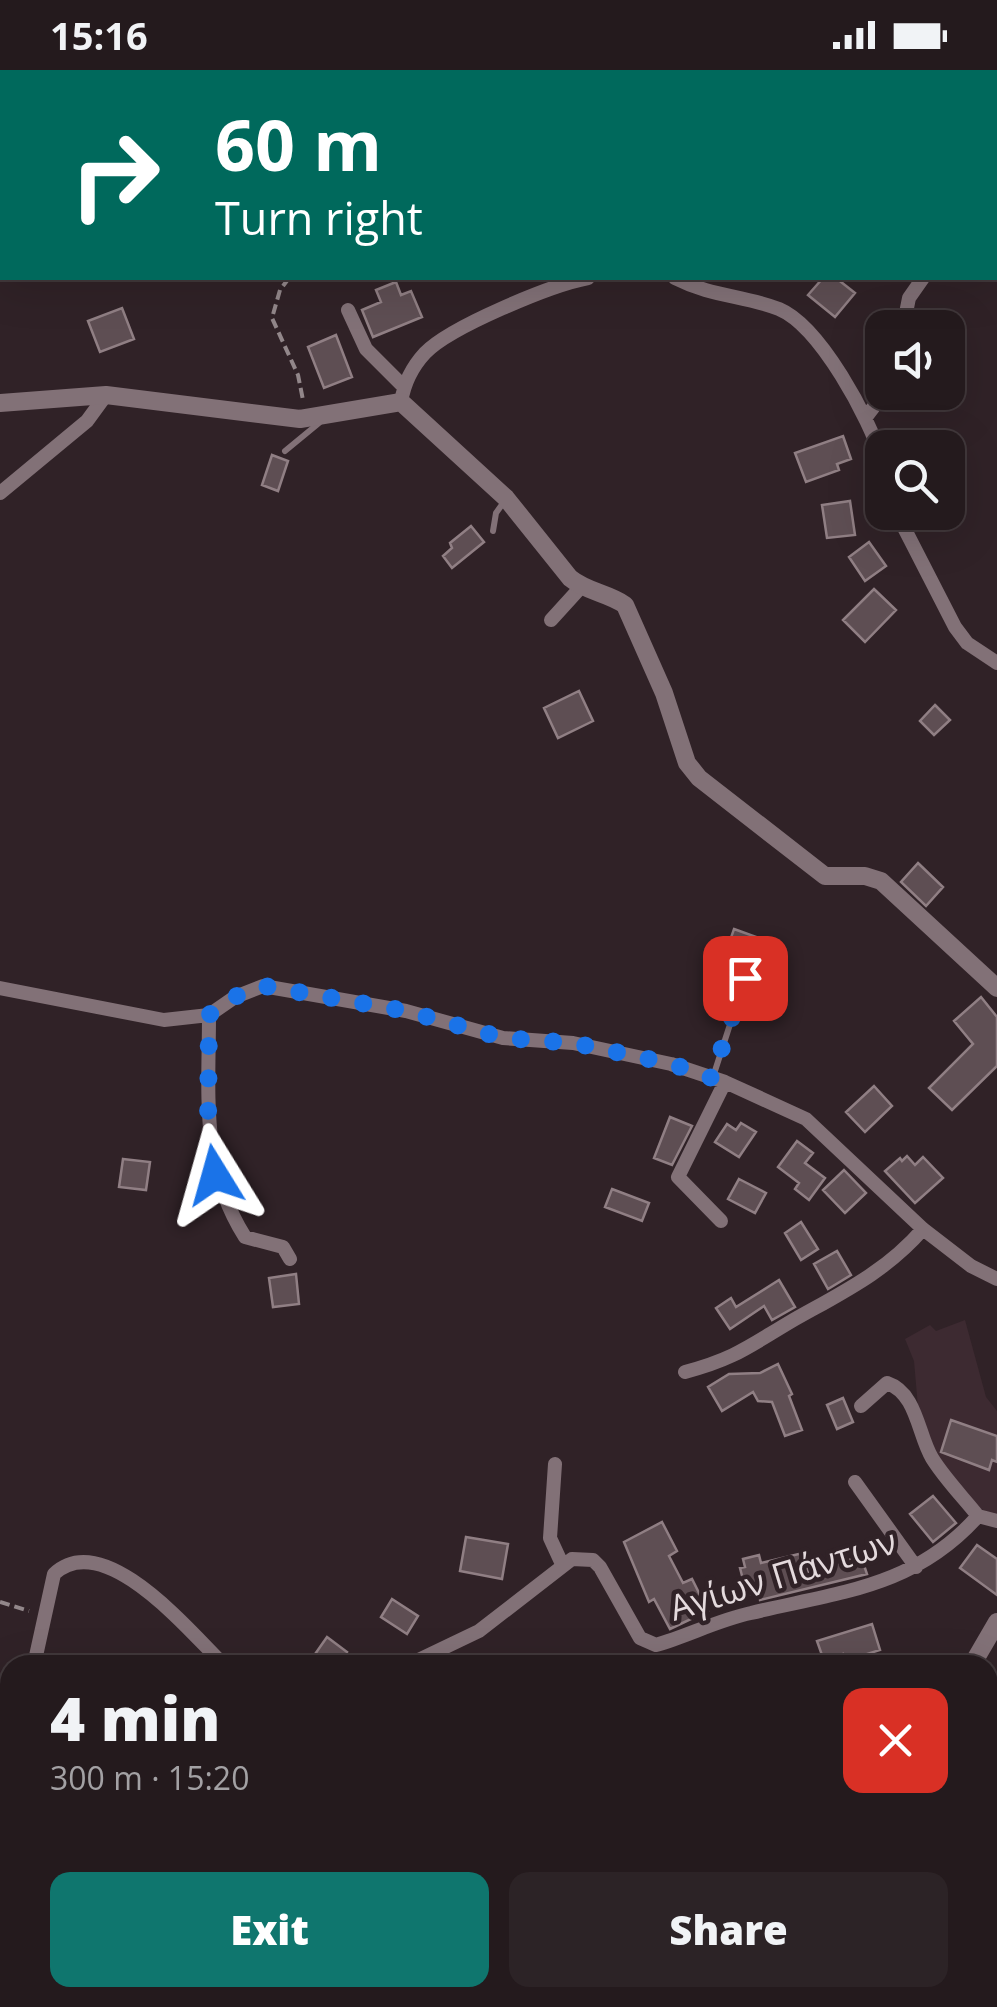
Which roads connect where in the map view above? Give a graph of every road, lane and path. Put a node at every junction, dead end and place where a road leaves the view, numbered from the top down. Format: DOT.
graph roads {
  1 [pos="288,280"];
  2 [pos="581,280"];
  3 [pos="679,280"];
  4 [pos="921,280"];
  5 [pos="348,310"];
  6 [pos="907,310"];
  7 [pos="402,394"];
  8 [pos="106,395"];
  9 [pos="0,403"];
  10 [pos="871,410"];
  11 [pos="328,416"];
  12 [pos="866,416"];
  13 [pos="306,419"];
  14 [pos="871,430"];
  15 [pos="285,451"];
  16 [pos="0,493"];
  17 [pos="506,498"];
  18 [pos="905,530"];
  19 [pos="493,531"];
  20 [pos="581,587"];
  21 [pos="551,620"];
  22 [pos="997,663"];
  23 [pos="745,978"];
  24 [pos="0,988"];
  25 [pos="997,988"];
  26 [pos="209,1015"];
  27 [pos="718,1080"];
  28 [pos="721,1221"];
  29 [pos="922,1229"];
  30 [pos="290,1260"];
  31 [pos="997,1279"];
  32 [pos="686,1372"];
  33 [pos="861,1406"];
  34 [pos="555,1464"];
  35 [pos="855,1482"];
  36 [pos="978,1516"];
  37 [pos="997,1521"];
  38 [pos="562,1564"];
  39 [pos="916,1567"];
  40 [pos="0,1602"];
  41 [pos="45,1616"];
  42 [pos="997,1622"];
  43 [pos="37,1655"];
  44 [pos="213,1655"];
  45 [pos="430,1655"];
  46 [pos="978,1655"];
  1 -- 13 [label="path"];
  2 -- 7 [label="street"];
  3 -- 12 [label="street"];
  4 -- 6 [label="street"];
  5 -- 7 [label="street"];
  7 -- 11 [label="street"];
  7 -- 17 [label="street"];
  8 -- 9 [label="street"];
  8 -- 13 [label="street"];
  8 -- 16 [label="street"];
  10 -- 12 [label="street"];
  11 -- 13 [label="street"];
  11 -- 15 [label="lane"];
  12 -- 14 [label="street"];
  17 -- 19 [label="lane"];
  17 -- 20 [label="street"];
  18 -- 22 [label="street"];
  20 -- 21 [label="street"];
  20 -- 25 [label="street"];
  23 -- 27 [label="lane"];
  24 -- 26 [label="street"];
  26 -- 27 [label="street"];
  26 -- 30 [label="street"];
  27 -- 28 [label="street"];
  27 -- 29 [label="street"];
  29 -- 31 [label="street"];
  29 -- 32 [label="street"];
  33 -- 36 [label="street"];
  34 -- 38 [label="street"];
  35 -- 39 [label="street"];
  36 -- 37 [label="street"];
  36 -- 39 [label="street, Αγίων Πάντων"];
  38 -- 39 [label="street, Αγίων Πάντων"];
  38 -- 45 [label="street"];
  40 -- 41 [label="path"];
  41 -- 43 [label="street"];
  41 -- 44 [label="street"];
  42 -- 46 [label="street"];
}
